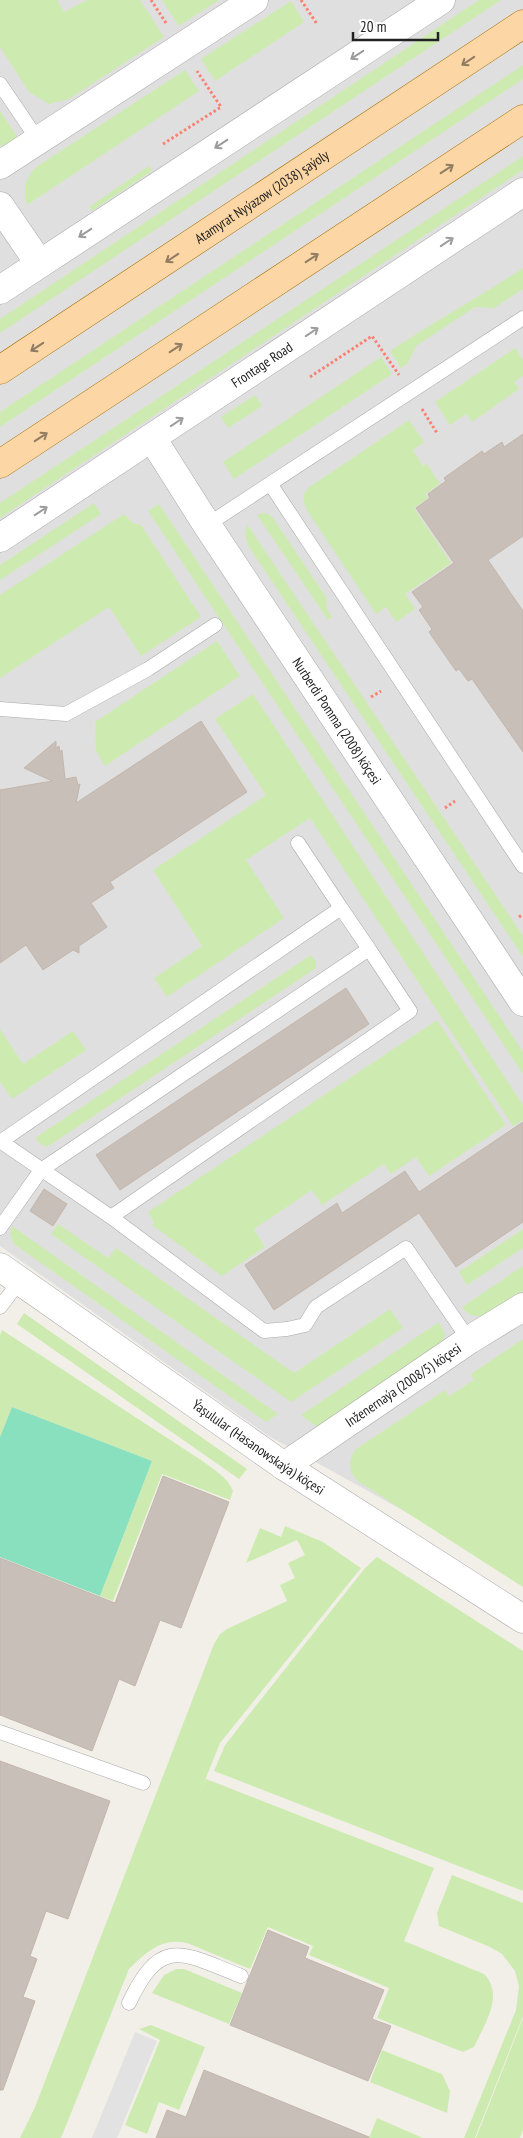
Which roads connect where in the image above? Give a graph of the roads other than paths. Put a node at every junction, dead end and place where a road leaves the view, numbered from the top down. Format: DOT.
graph roads {
  1 [pos="254,0"];
  2 [pos="441,0"];
  3 [pos="523,24"];
  4 [pos="0,84"];
  5 [pos="523,119"];
  6 [pos="38,140"];
  7 [pos="0,165"];
  8 [pos="523,192"];
  9 [pos="0,206"];
  10 [pos="39,263"];
  11 [pos="0,290"];
  12 [pos="523,318"];
  13 [pos="0,370"];
  14 [pos="152,438"];
  15 [pos="0,464"];
  16 [pos="271,485"];
  17 [pos="207,525"];
  18 [pos="0,538"];
  19 [pos="215,625"];
  20 [pos="0,710"];
  21 [pos="298,843"];
  22 [pos="523,866"];
  23 [pos="341,908"];
  24 [pos="369,949"];
  25 [pos="523,1002"];
  26 [pos="0,1142"];
  27 [pos="41,1170"];
  28 [pos="111,1217"];
  29 [pos="0,1228"];
  30 [pos="10,1274"];
  31 [pos="0,1307"];
  32 [pos="523,1307"];
  33 [pos="468,1340"];
  34 [pos="284,1466"];
  35 [pos="523,1619"];
  36 [pos="0,1732"];
  37 [pos="143,1783"];
  38 [pos="241,1976"];
  39 [pos="130,2003"];
  1 -- 6 [label="street"];
  2 -- 10 [label="street, one-way"];
  3 -- 13 [label="main road, Atamyrat Nyýazow (2038) şaýoly, one-way"];
  4 -- 6 [label="lane"];
  15 -- 5 [label="main road, one-way"];
  6 -- 7 [label="street"];
  14 -- 8 [label="street, Frontage Road, one-way"];
  9 -- 10 [label="street"];
  10 -- 11 [label="street"];
  12 -- 16 [label="lane"];
  14 -- 17 [label="street, Nurberdi Pomma (2008) köçesi"];
  18 -- 14 [label="street, Frontage Road, one-way"];
  16 -- 17 [label="lane"];
  16 -- 22 [label="lane"];
  17 -- 25 [label="street, Nurberdi Pomma (2008) köçesi"];
  19 -- 20 [label="lane"];
  21 -- 23 [label="lane"];
  23 -- 24 [label="lane"];
  23 -- 26 [label="lane"];
  24 -- 27 [label="lane"];
  24 -- 28 [label="lane"];
  26 -- 27 [label="lane"];
  27 -- 28 [label="lane"];
  27 -- 29 [label="lane"];
  28 -- 33 [label="lane"];
  30 -- 31 [label="lane"];
  30 -- 34 [label="street, Ýaşulular (Hasanowskaýa) köçesi"];
  32 -- 33 [label="street, Inženernaýa (2008/5) köçesi"];
  33 -- 34 [label="street, Inženernaýa (2008/5) köçesi"];
  34 -- 35 [label="street, Ýaşulular (Hasanowskaýa) köçesi"];
  36 -- 37 [label="lane"];
  38 -- 39 [label="lane"];
}
